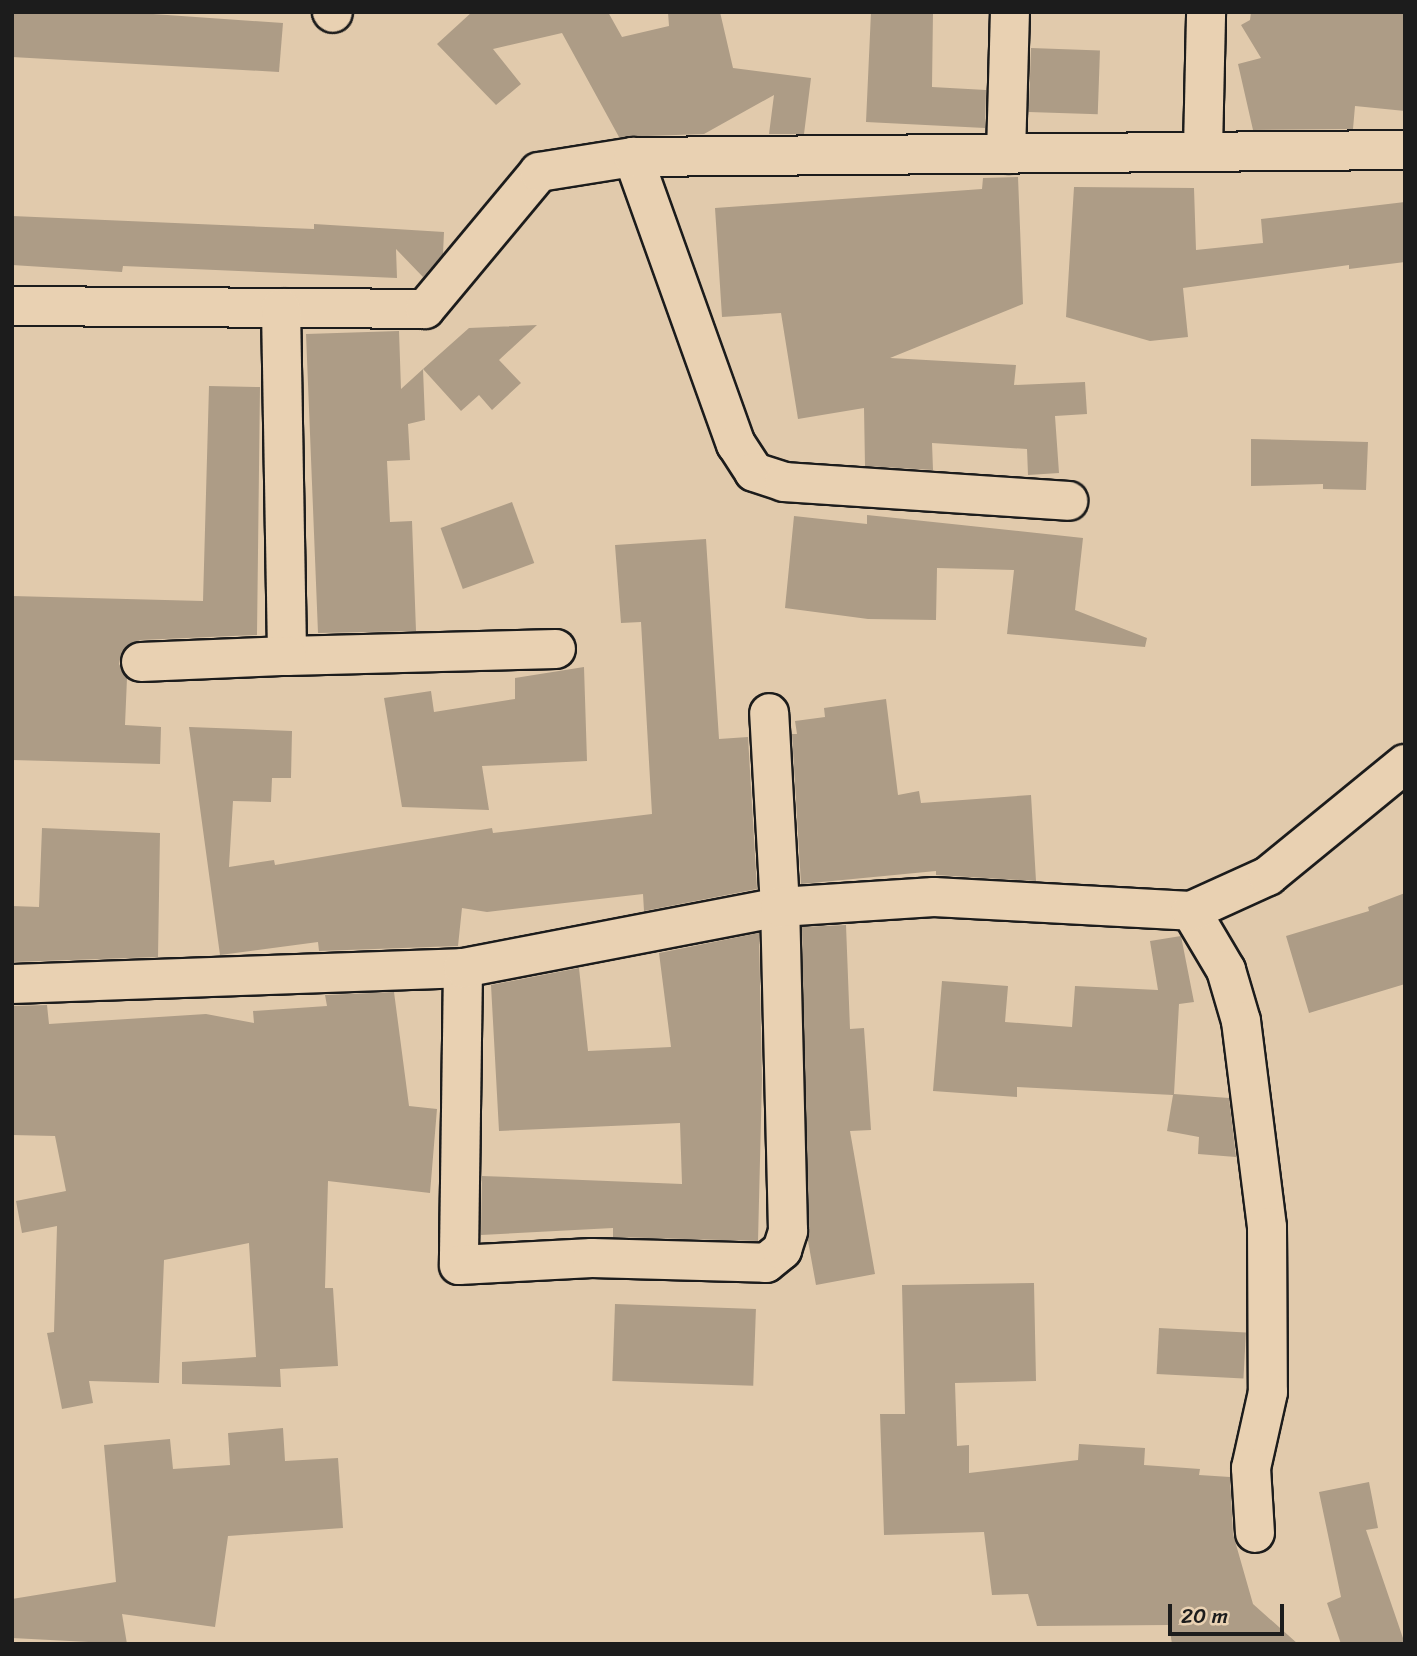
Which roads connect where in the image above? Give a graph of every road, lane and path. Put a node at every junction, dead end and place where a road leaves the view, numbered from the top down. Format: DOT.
graph roads {
  1 [pos="1010,12"];
  2 [pos="1206,12"];
  3 [pos="1203,149"];
  4 [pos="1405,150"];
  5 [pos="1006,154"];
  6 [pos="633,157"];
  7 [pos="12,306"];
  8 [pos="281,308"];
  9 [pos="1068,501"];
  10 [pos="556,649"];
  11 [pos="287,656"];
  12 [pos="141,662"];
  13 [pos="769,713"];
  14 [pos="1405,764"];
  15 [pos="780,907"];
  16 [pos="1191,911"];
  17 [pos="463,968"];
  18 [pos="12,984"];
  19 [pos="1255,1533"];
  1 -- 5 [label="street"];
  2 -- 3 [label="street"];
  3 -- 4 [label="street"];
  3 -- 5 [label="street"];
  5 -- 6 [label="street"];
  6 -- 8 [label="street"];
  6 -- 9 [label="street"];
  7 -- 8 [label="street"];
  8 -- 11 [label="street"];
  10 -- 11 [label="street"];
  11 -- 12 [label="street"];
  13 -- 15 [label="street"];
  14 -- 16 [label="street"];
  15 -- 16 [label="street"];
  15 -- 17 [label="street"];
  15 -- 17 [label="street"];
  16 -- 19 [label="street"];
  17 -- 18 [label="street"];
}
